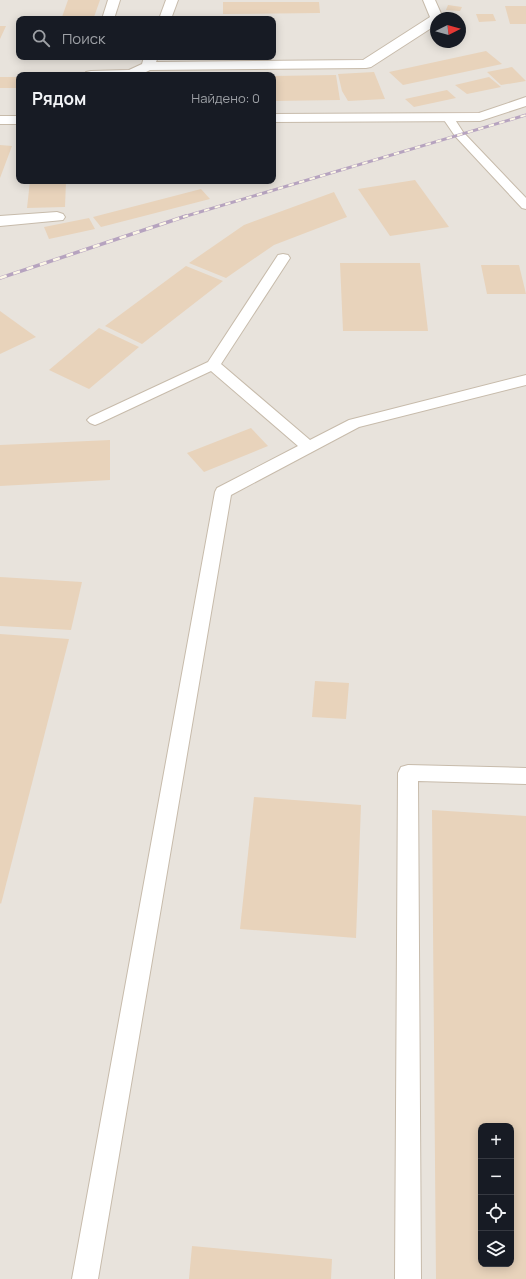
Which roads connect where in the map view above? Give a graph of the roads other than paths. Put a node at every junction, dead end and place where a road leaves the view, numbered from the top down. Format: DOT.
graph roads {
  1 [pos="114,0"];
  2 [pos="172,0"];
  3 [pos="429,0"];
  4 [pos="434,12"];
  5 [pos="109,16"];
  6 [pos="166,16"];
  7 [pos="430,23"];
  8 [pos="150,62"];
  9 [pos="93,71"];
  10 [pos="106,72"];
  11 [pos="134,72"];
  12 [pos="526,101"];
  13 [pos="448,117"];
  14 [pos="276,118"];
  15 [pos="0,120"];
  16 [pos="16,120"];
  17 [pos="526,205"];
  18 [pos="57,217"];
  19 [pos="0,221"];
  20 [pos="283,258"];
  21 [pos="213,364"];
  22 [pos="526,380"];
  23 [pos="95,420"];
  24 [pos="309,447"];
  25 [pos="526,776"];
  26 [pos="85,1279"];
  27 [pos="408,1279"];
  1 -- 5 [label="street"];
  2 -- 6 [label="street"];
  3 -- 4 [label="street"];
  7 -- 8 [label="street"];
  8 -- 11 [label="street"];
  9 -- 10 [label="street"];
  12 -- 13 [label="street"];
  13 -- 14 [label="street"];
  13 -- 17 [label="lane"];
  15 -- 16 [label="street"];
  18 -- 19 [label="street"];
  20 -- 21 [label="lane"];
  21 -- 23 [label="lane"];
  21 -- 24 [label="lane"];
  22 -- 24 [label="lane"];
  24 -- 26 [label="lane"];
  25 -- 27 [label="lane"];
}
